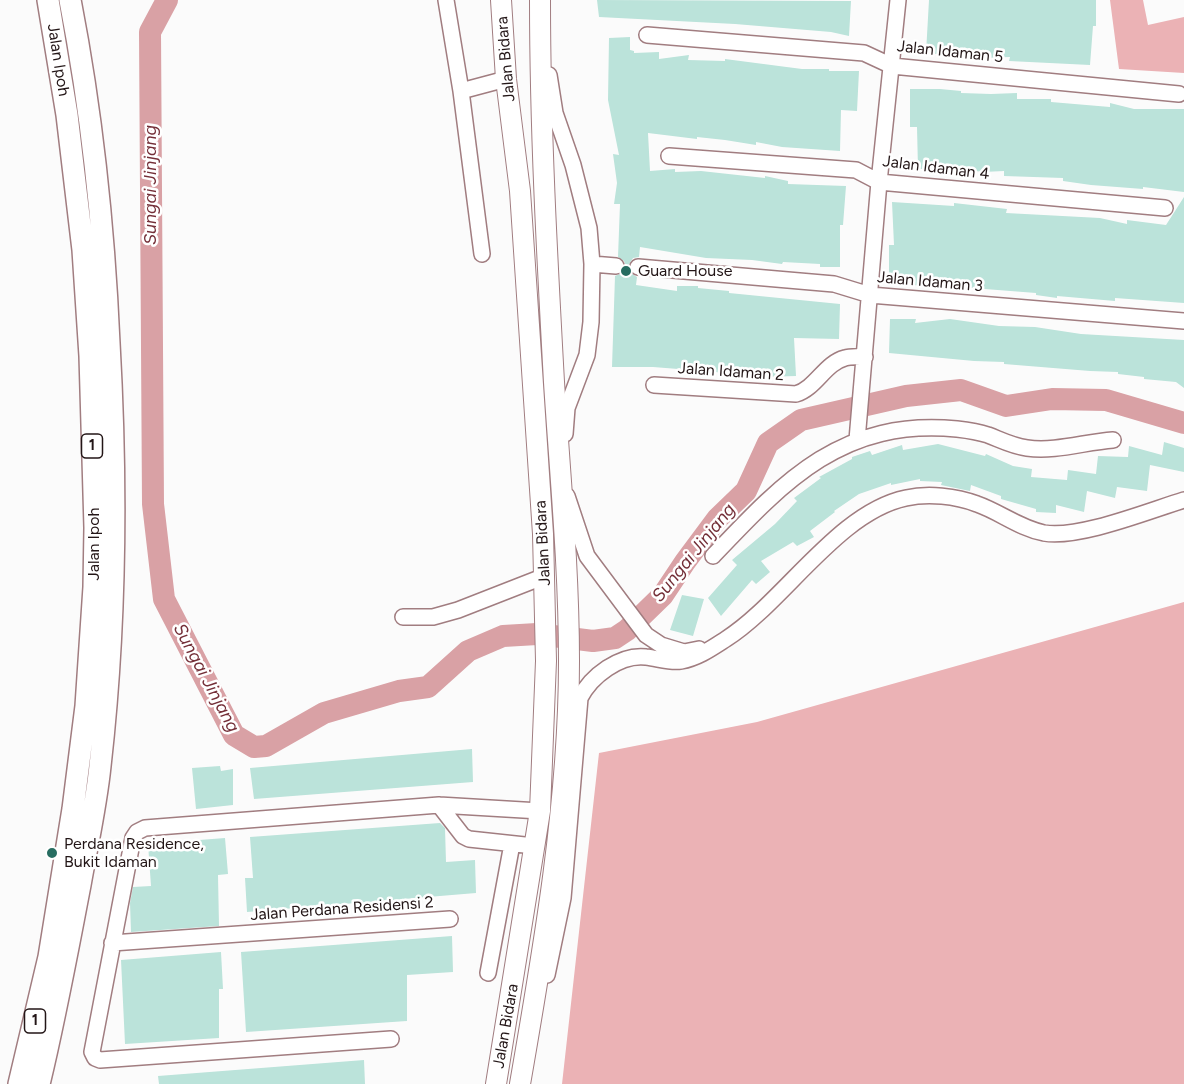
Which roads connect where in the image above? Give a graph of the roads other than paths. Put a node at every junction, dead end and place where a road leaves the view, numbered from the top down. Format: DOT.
graph roads {
  1 [pos="48,0"];
  2 [pos="70,0"];
  3 [pos="446,0"];
  4 [pos="501,0"];
  5 [pos="541,0"];
  6 [pos="898,0"];
  7 [pos="647,35"];
  8 [pos="892,66"];
  9 [pos="506,79"];
  10 [pos="461,92"];
  11 [pos="1179,94"];
  12 [pos="669,156"];
  13 [pos="879,182"];
  14 [pos="1165,208"];
  15 [pos="482,255"];
  16 [pos="592,264"];
  17 [pos="616,266"];
  18 [pos="638,267"];
  19 [pos="870,296"];
  20 [pos="1184,321"];
  21 [pos="865,357"];
  22 [pos="654,385"];
  23 [pos="858,434"];
  24 [pos="1113,440"];
  25 [pos="563,484"];
  26 [pos="1184,500"];
  27 [pos="713,556"];
  28 [pos="545,576"];
  29 [pos="403,617"];
  30 [pos="717,645"];
  31 [pos="568,693"];
  32 [pos="440,805"];
  33 [pos="540,811"];
  34 [pos="512,844"];
  35 [pos="534,846"];
  36 [pos="450,919"];
  37 [pos="112,943"];
  38 [pos="49,957"];
  39 [pos="488,973"];
  40 [pos="52,1027"];
  41 [pos="391,1040"];
  42 [pos="527,1044"];
  43 [pos="4,1084"];
  44 [pos="19,1084"];
  45 [pos="39,1084"];
  46 [pos="48,1084"];
  47 [pos="496,1084"];
  48 [pos="520,1084"];
  1 -- 38 [label="highway, Jalan Ipoh / 1"];
  2 -- 40 [label="highway, Jalan Ipoh / 1"];
  3 -- 10 [label="street"];
  4 -- 9 [label="main road, Jalan Bidara"];
  5 -- 16 [label="street"];
  5 -- 25 [label="main road, Jalan Bidara"];
  6 -- 8 [label="street"];
  7 -- 8 [label="street, Jalan Idaman 5"];
  8 -- 11 [label="street, Jalan Idaman 5"];
  8 -- 13 [label="street"];
  9 -- 10 [label="street"];
  9 -- 28 [label="main road, Jalan Bidara"];
  10 -- 15 [label="street"];
  12 -- 13 [label="street, Jalan Idaman 4"];
  13 -- 14 [label="street, Jalan Idaman 4"];
  13 -- 19 [label="street"];
  16 -- 17 [label="street"];
  16 -- 25 [label="street"];
  18 -- 19 [label="street, Jalan Idaman 3"];
  19 -- 20 [label="street, Jalan Idaman 3"];
  19 -- 21 [label="street"];
  21 -- 22 [label="street, Jalan Idaman 2"];
  21 -- 23 [label="street"];
  23 -- 24 [label="street"];
  23 -- 27 [label="street"];
  25 -- 30 [label="street"];
  25 -- 31 [label="main road, Jalan Bidara"];
  26 -- 30 [label="street"];
  28 -- 29 [label="street"];
  28 -- 33 [label="main road, Jalan Bidara"];
  30 -- 42 [label="street"];
  31 -- 35 [label="main road"];
  31 -- 42 [label="main road, Jalan Bidara"];
  32 -- 33 [label="street"];
  32 -- 34 [label="street"];
  32 -- 37 [label="street"];
  33 -- 35 [label="main road, Jalan Bidara"];
  34 -- 35 [label="street"];
  34 -- 39 [label="street"];
  35 -- 47 [label="main road, Jalan Bidara"];
  36 -- 37 [label="street, Jalan Perdana Residensi 2"];
  37 -- 41 [label="street"];
  38 -- 43 [label="highway"];
  38 -- 44 [label="highway, Jalan Ipoh / 1"];
  40 -- 45 [label="highway, Jalan Ipoh / 1"];
  40 -- 46 [label="highway"];
  42 -- 48 [label="main road, Jalan Bidara"];
}
